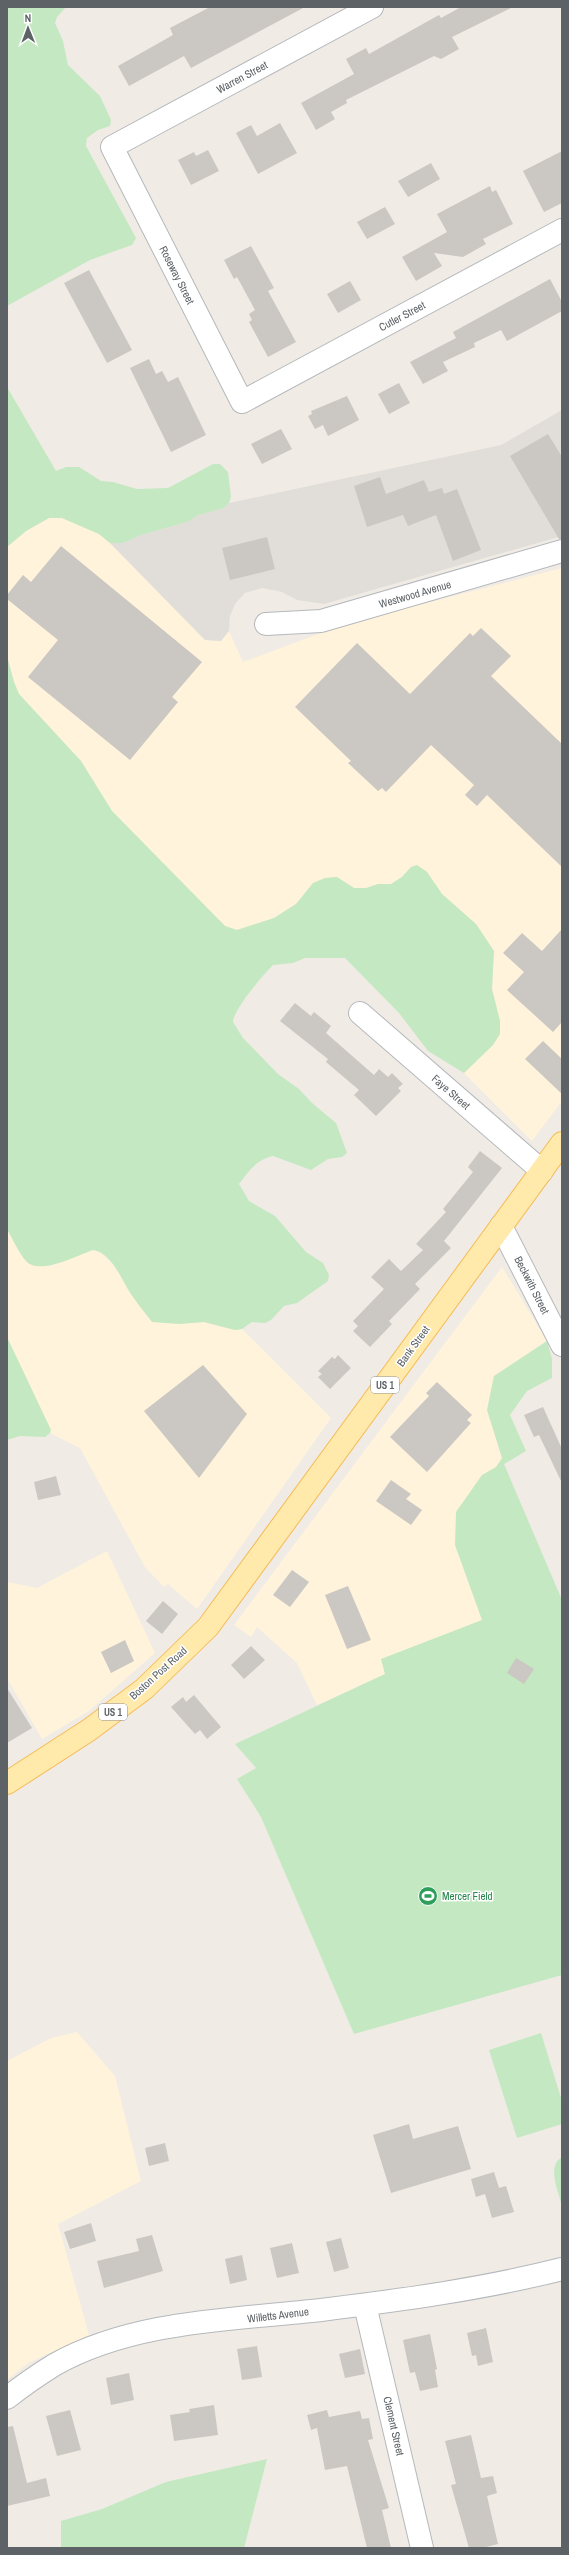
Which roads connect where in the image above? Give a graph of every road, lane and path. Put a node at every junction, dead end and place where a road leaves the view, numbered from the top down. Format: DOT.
graph roads {
  1 [pos="372,7"];
  2 [pos="112,147"];
  3 [pos="562,230"];
  4 [pos="242,402"];
  5 [pos="562,551"];
  6 [pos="266,624"];
  7 [pos="360,1013"];
  8 [pos="562,1143"];
  9 [pos="542,1171"];
  10 [pos="501,1226"];
  11 [pos="562,1345"];
  12 [pos="208,1627"];
  13 [pos="7,1783"];
  14 [pos="562,2269"];
  15 [pos="365,2304"];
  16 [pos="7,2398"];
  17 [pos="422,2548"];
  1 -- 2 [label="street, Warren Street"];
  2 -- 4 [label="street, Roseway Street"];
  3 -- 4 [label="street, Cutler Street"];
  5 -- 6 [label="street, Westwood Avenue"];
  7 -- 9 [label="street, Faye Street"];
  8 -- 9 [label="main road, Bank Street / US 1"];
  9 -- 10 [label="main road, Bank Street / US 1"];
  10 -- 11 [label="street, Beckwith Street"];
  10 -- 12 [label="main road, Bank Street / US 1"];
  12 -- 13 [label="main road, Boston Post Road / US 1"];
  14 -- 15 [label="street, Willetts Avenue"];
  15 -- 16 [label="street, Willetts Avenue"];
  15 -- 17 [label="street, Clement Street"];
}
